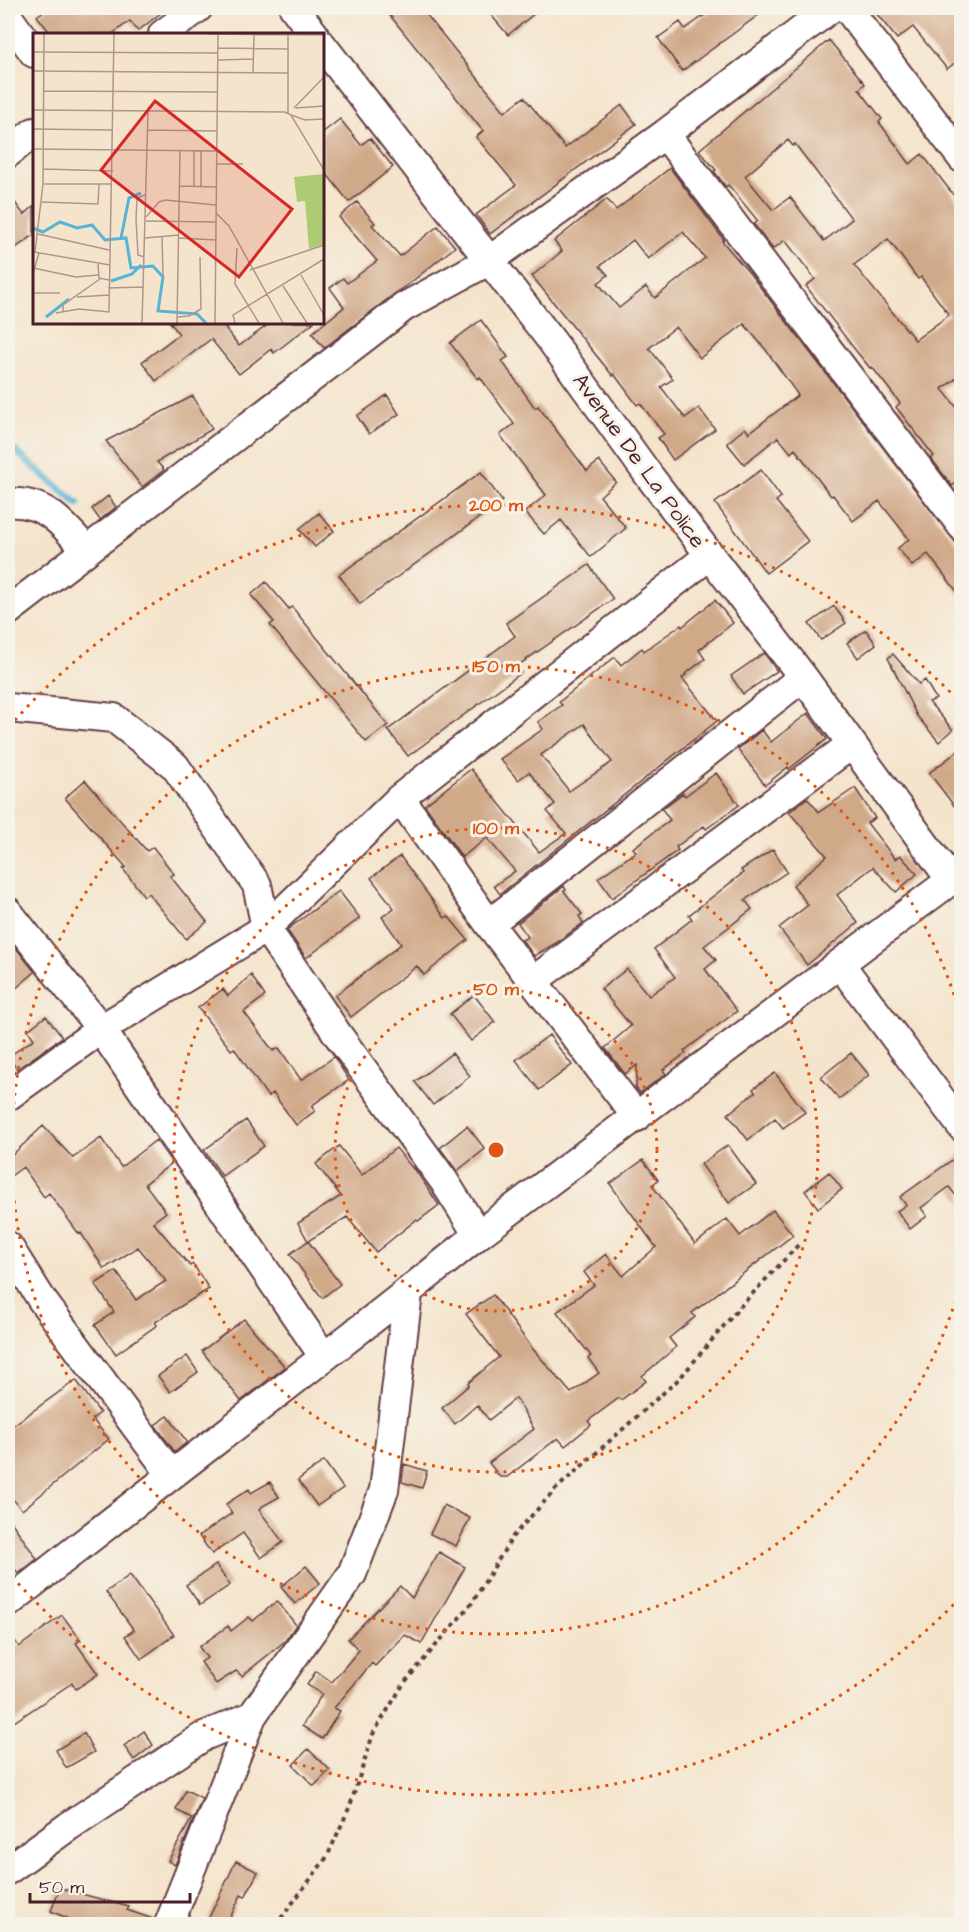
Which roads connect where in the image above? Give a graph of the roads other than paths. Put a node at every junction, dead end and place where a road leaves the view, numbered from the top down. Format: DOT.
graph roads {
  1 [pos="198,8"];
  2 [pos="294,8"];
  3 [pos="831,8"];
  4 [pos="847,8"];
  5 [pos="8,17"];
  6 [pos="164,33"];
  7 [pos="313,33"];
  8 [pos="324,48"];
  9 [pos="33,52"];
  10 [pos="33,133"];
  11 [pos="665,134"];
  12 [pos="8,153"];
  13 [pos="962,158"];
  14 [pos="490,260"];
  15 [pos="8,503"];
  16 [pos="962,526"];
  17 [pos="86,550"];
  18 [pos="710,555"];
  19 [pos="8,611"];
  20 [pos="803,677"];
  21 [pos="8,708"];
  22 [pos="852,744"];
  23 [pos="400,798"];
  24 [pos="956,876"];
  25 [pos="8,912"];
  26 [pos="489,924"];
  27 [pos="266,928"];
  28 [pos="840,964"];
  29 [pos="533,981"];
  30 [pos="101,1029"];
  31 [pos="8,1096"];
  32 [pos="637,1117"];
  33 [pos="962,1127"];
  34 [pos="478,1235"];
  35 [pos="8,1246"];
  36 [pos="408,1293"];
  37 [pos="324,1357"];
  38 [pos="171,1474"];
  39 [pos="8,1603"];
  40 [pos="252,1716"];
  41 [pos="8,1870"];
  42 [pos="169,1924"];
  1 -- 6 [label="street"];
  2 -- 7 [label="street"];
  3 -- 11 [label="street"];
  4 -- 13 [label="street"];
  5 -- 9 [label="street"];
  8 -- 14 [label="street, Avenue De La Police"];
  10 -- 12 [label="street"];
  11 -- 14 [label="street"];
  11 -- 16 [label="street"];
  14 -- 17 [label="street"];
  14 -- 18 [label="street, Avenue De La Police"];
  15 -- 17 [label="street"];
  17 -- 19 [label="street"];
  18 -- 20 [label="street, Avenue De La Police"];
  18 -- 23 [label="street"];
  20 -- 22 [label="street, Avenue De La Police"];
  20 -- 26 [label="street"];
  21 -- 27 [label="street"];
  22 -- 24 [label="street, Avenue De La Police"];
  22 -- 29 [label="street"];
  23 -- 26 [label="street"];
  23 -- 27 [label="street"];
  24 -- 28 [label="street"];
  25 -- 30 [label="street"];
  26 -- 29 [label="street"];
  27 -- 30 [label="street"];
  27 -- 34 [label="street"];
  28 -- 32 [label="street"];
  28 -- 33 [label="street"];
  29 -- 32 [label="street"];
  30 -- 31 [label="street"];
  30 -- 37 [label="street"];
  32 -- 34 [label="street"];
  34 -- 36 [label="street"];
  35 -- 38 [label="street"];
  36 -- 37 [label="street"];
  36 -- 40 [label="street"];
  37 -- 38 [label="street"];
  38 -- 39 [label="street"];
  40 -- 41 [label="street"];
  40 -- 42 [label="street"];
}
